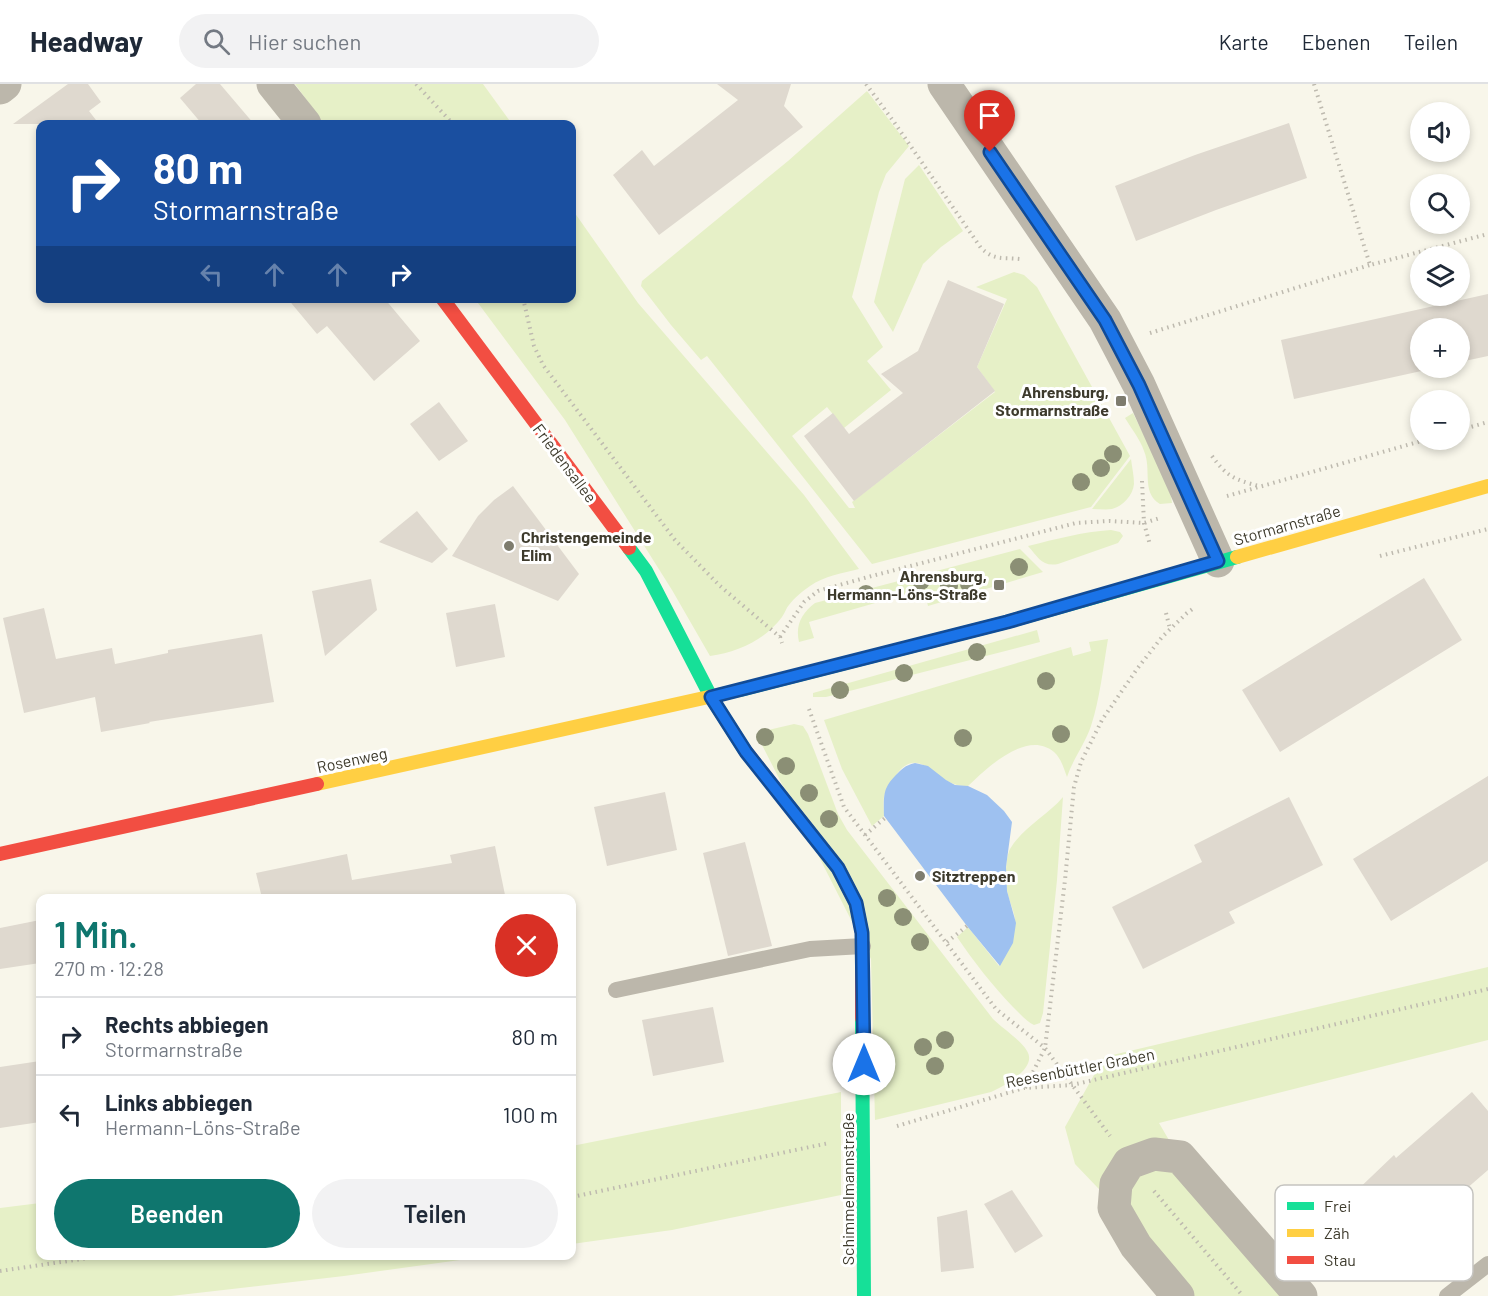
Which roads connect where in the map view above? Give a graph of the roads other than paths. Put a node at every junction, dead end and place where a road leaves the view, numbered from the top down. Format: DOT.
graph roads {
  1 [pos="5,84"];
  2 [pos="273,84"];
  3 [pos="944,84"];
  4 [pos="0,88"];
  5 [pos="302,120"];
  6 [pos="446,303"];
  7 [pos="1488,486"];
  8 [pos="1218,561"];
  9 [pos="711,697"];
  10 [pos="0,854"];
  11 [pos="863,946"];
  12 [pos="616,990"];
  13 [pos="1488,1264"];
  14 [pos="1275,1266"];
  15 [pos="1473,1276"];
  16 [pos="1288,1281"];
  17 [pos="1466,1281"];
  18 [pos="864,1296"];
  19 [pos="1178,1296"];
  20 [pos="1301,1296"];
  21 [pos="1447,1296"];
  1 -- 4 [label="street"];
  2 -- 5 [label="street"];
  3 -- 8 [label="street"];
  6 -- 9 [label="street, Friedensallee"];
  7 -- 8 [label="street, Stormarnstraße"];
  8 -- 9 [label="street, Stormarnstraße"];
  9 -- 10 [label="street, Rosenweg"];
  9 -- 11 [label="street, Schimmelmannstraße"];
  11 -- 12 [label="lane"];
  11 -- 18 [label="street, Schimmelmannstraße"];
  13 -- 15 [label="lane"];
  14 -- 19 [label="street"];
  16 -- 20 [label="street"];
  17 -- 21 [label="lane"];
}
